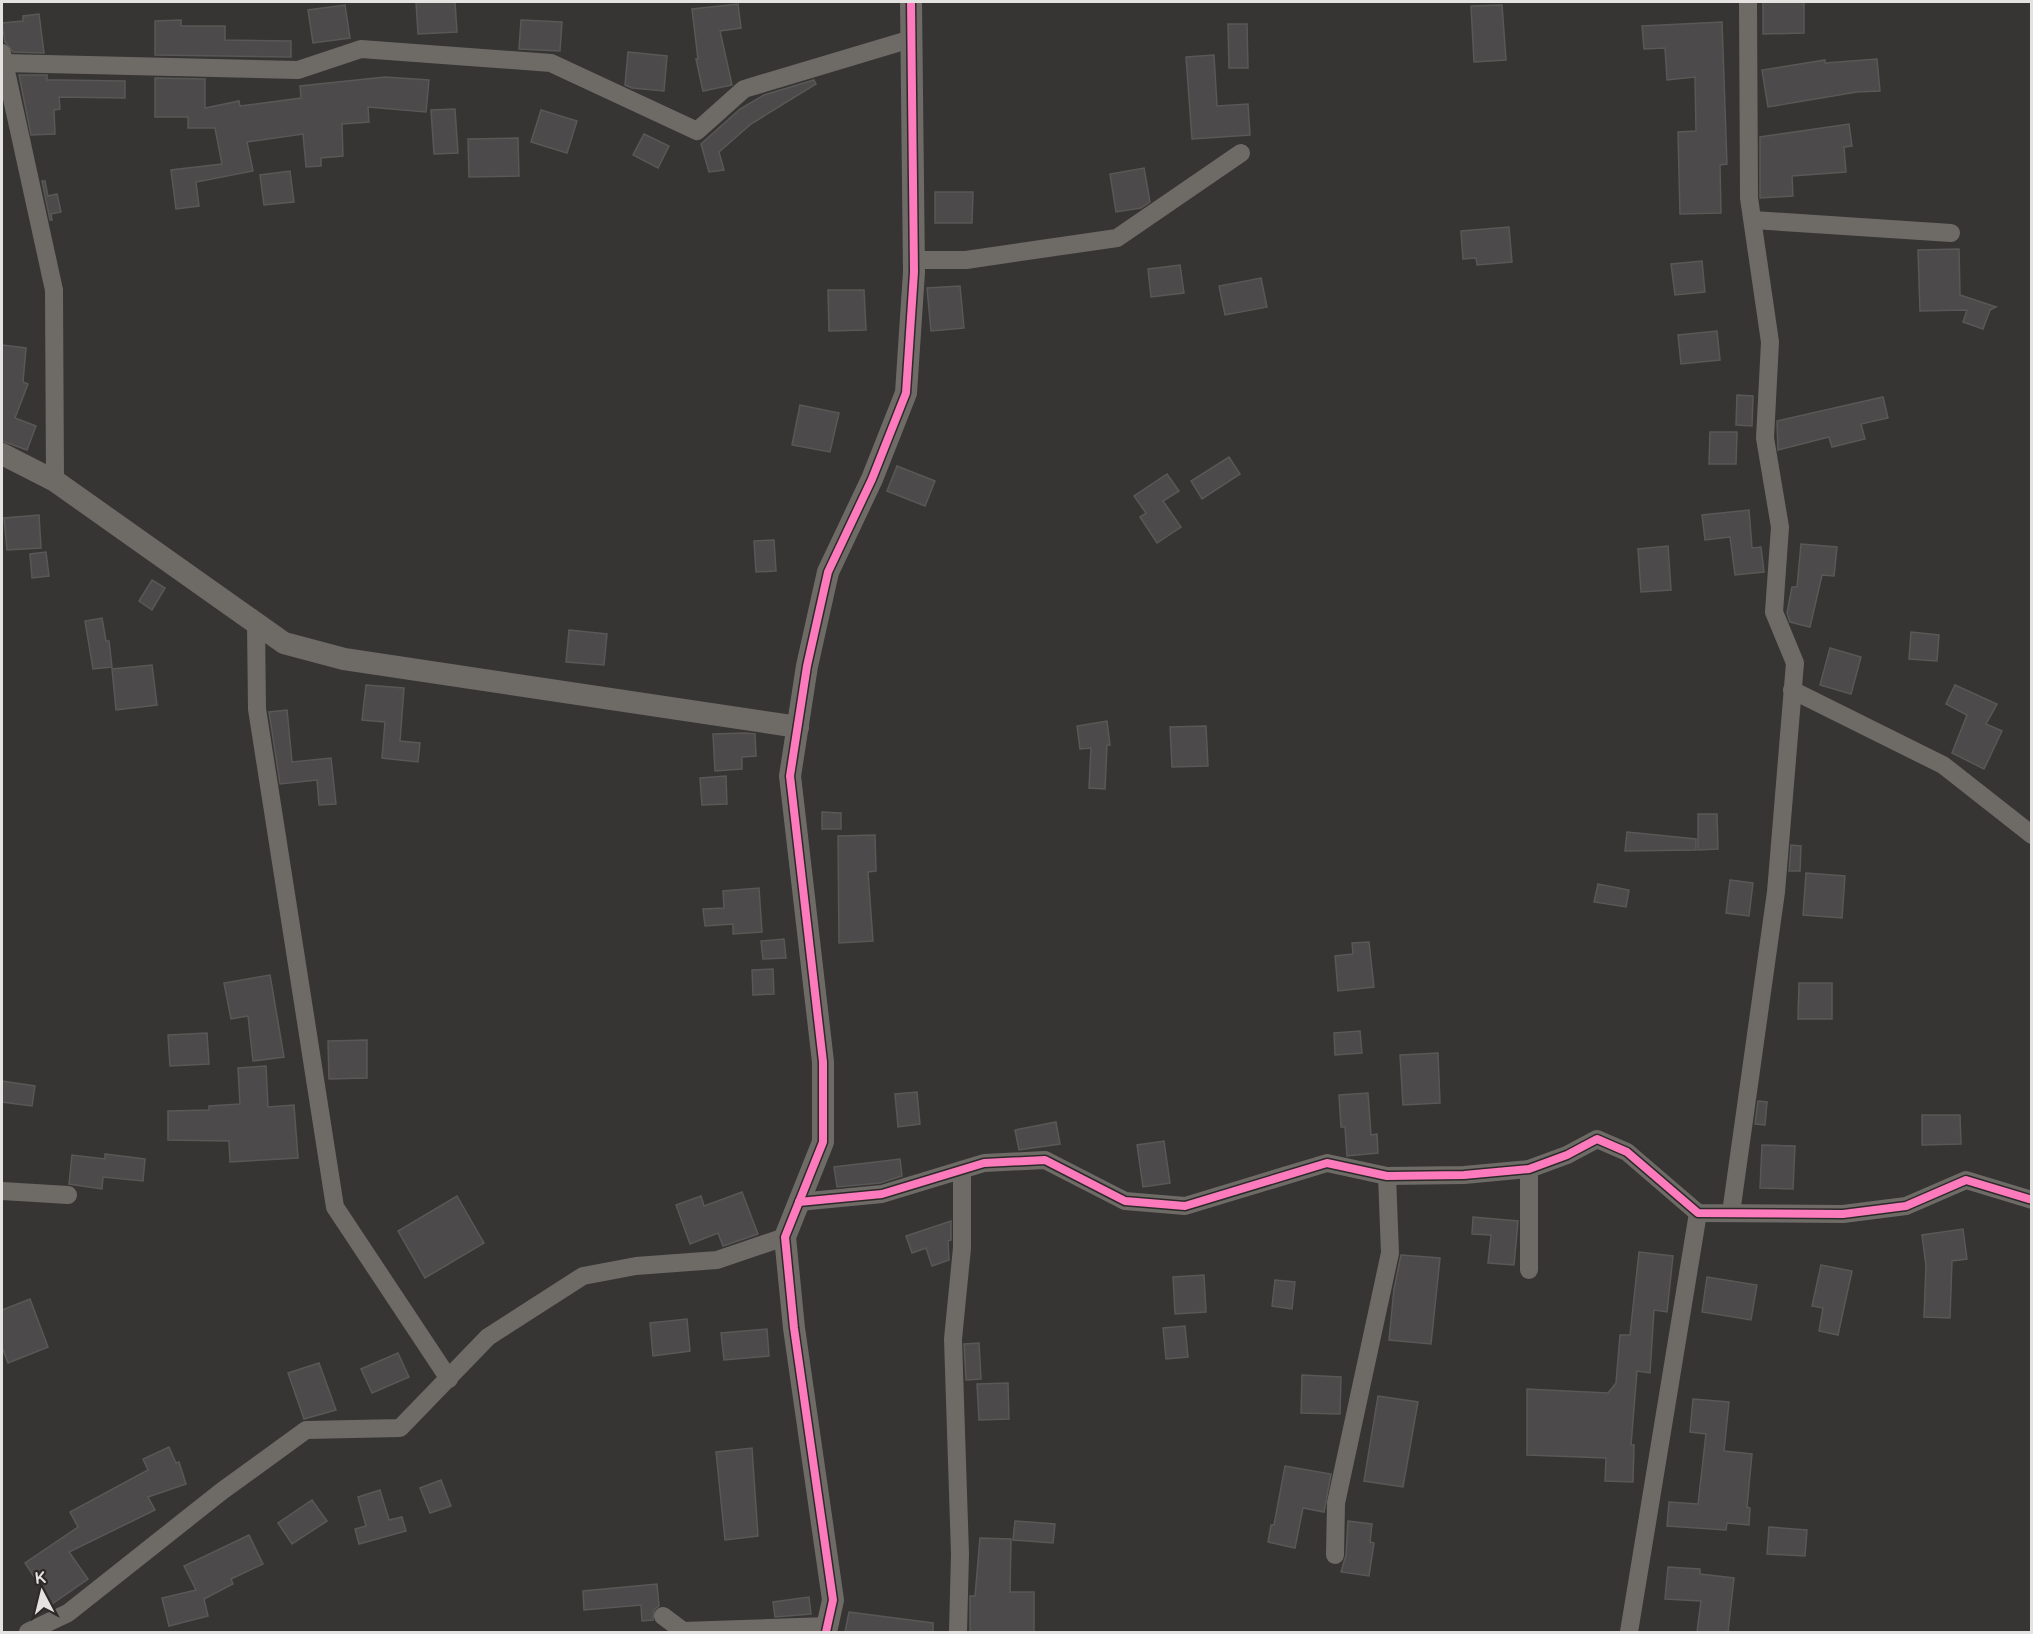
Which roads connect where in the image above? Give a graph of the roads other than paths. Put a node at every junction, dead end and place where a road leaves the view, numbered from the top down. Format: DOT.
graph roads {
  1 [pos="911,2"];
  2 [pos="1748,2"];
  3 [pos="911,39"];
  4 [pos="3,58"];
  5 [pos="1241,153"];
  6 [pos="1753,220"];
  7 [pos="1951,233"];
  8 [pos="914,260"];
  9 [pos="2,454"];
  10 [pos="55,482"];
  11 [pos="256,623"];
  12 [pos="1792,690"];
  13 [pos="798,727"];
  14 [pos="2031,835"];
  15 [pos="1529,1169"];
  16 [pos="962,1170"];
  17 [pos="1387,1176"];
  18 [pos="2,1191"];
  19 [pos="68,1195"];
  20 [pos="2031,1200"];
  21 [pos="799,1202"];
  22 [pos="1698,1213"];
  23 [pos="1731,1214"];
  24 [pos="785,1238"];
  25 [pos="1529,1270"];
  26 [pos="449,1379"];
  27 [pos="1335,1555"];
  28 [pos="663,1616"];
  29 [pos="827,1629"];
  30 [pos="28,1632"];
  31 [pos="958,1632"];
  32 [pos="1629,1632"];
  1 -- 3 [label="street"];
  2 -- 6 [label="street"];
  3 -- 4 [label="street"];
  3 -- 8 [label="street"];
  4 -- 10 [label="street"];
  5 -- 8 [label="street"];
  6 -- 7 [label="street"];
  6 -- 12 [label="street"];
  8 -- 13 [label="street"];
  9 -- 10 [label="street"];
  10 -- 11 [label="street"];
  11 -- 13 [label="street"];
  11 -- 26 [label="street"];
  12 -- 14 [label="street"];
  12 -- 23 [label="street"];
  13 -- 21 [label="street"];
  15 -- 17 [label="street"];
  15 -- 22 [label="street"];
  15 -- 25 [label="street"];
  16 -- 17 [label="street"];
  16 -- 21 [label="street"];
  16 -- 31 [label="street"];
  17 -- 27 [label="street"];
  18 -- 19 [label="street"];
  20 -- 23 [label="street"];
  21 -- 24 [label="street"];
  22 -- 23 [label="street"];
  22 -- 32 [label="street"];
  24 -- 26 [label="street"];
  24 -- 29 [label="street"];
  26 -- 30 [label="street"];
  28 -- 29 [label="street"];
}
